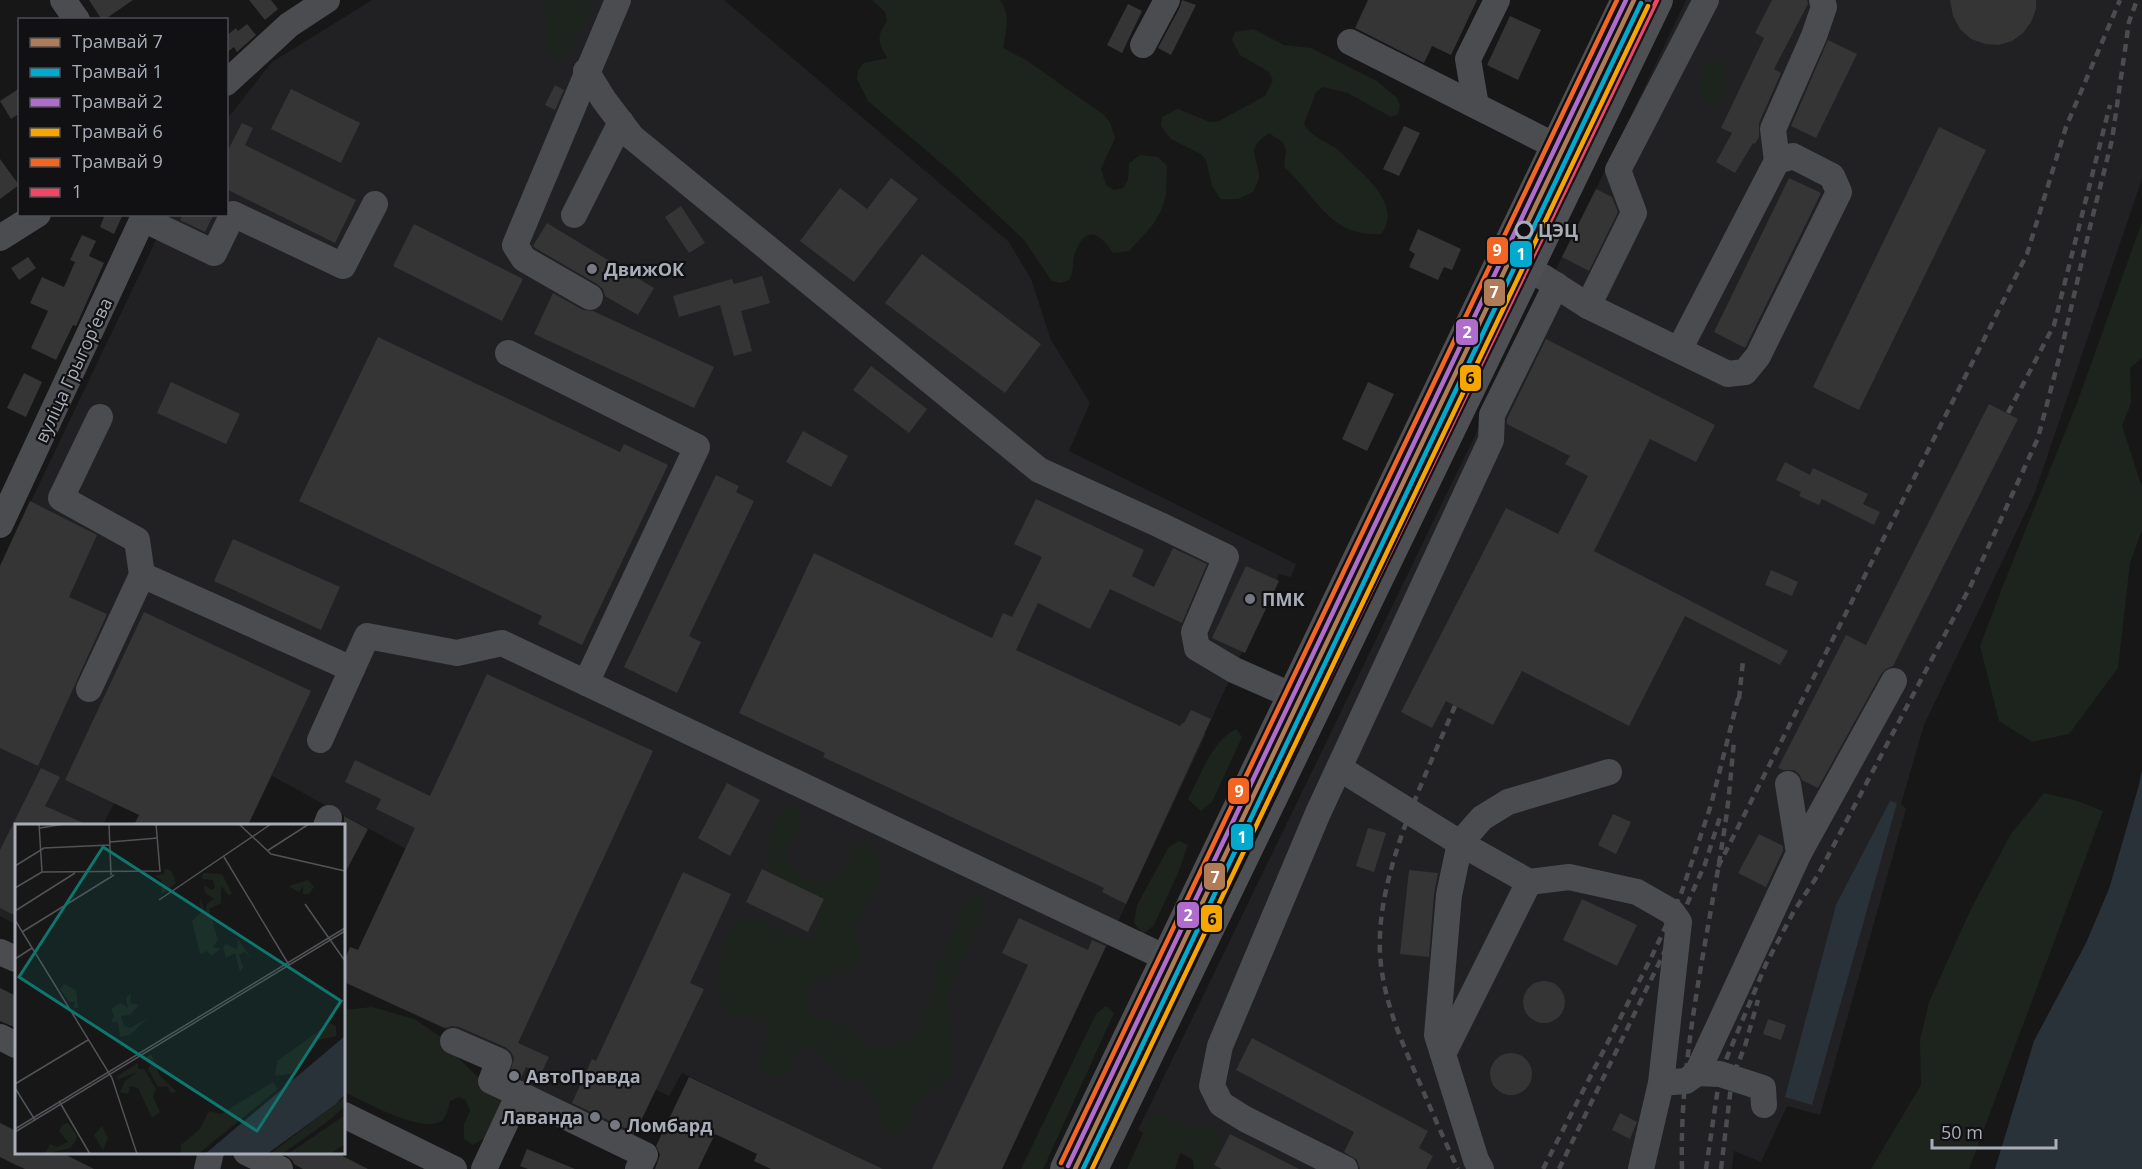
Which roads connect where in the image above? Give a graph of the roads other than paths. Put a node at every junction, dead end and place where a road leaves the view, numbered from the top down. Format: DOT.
graph roads {
  1 [pos="63,0"];
  2 [pos="327,0"];
  3 [pos="618,0"];
  4 [pos="1167,0"];
  5 [pos="1497,0"];
  6 [pos="1627,0"];
  7 [pos="1657,0"];
  8 [pos="1706,0"];
  9 [pos="1822,0"];
  10 [pos="299,7"];
  11 [pos="76,18"];
  12 [pos="1350,42"];
  13 [pos="1143,45"];
  14 [pos="586,71"];
  15 [pos="228,81"];
  16 [pos="1484,115"];
  17 [pos="621,122"];
  18 [pos="1568,153"];
  19 [pos="1777,161"];
  20 [pos="375,204"];
  21 [pos="35,216"];
  22 [pos="574,216"];
  23 [pos="144,217"];
  24 [pos="0,238"];
  25 [pos="1514,263"];
  26 [pos="1556,285"];
  27 [pos="590,297"];
  28 [pos="1588,306"];
  29 [pos="1679,350"];
  30 [pos="508,353"];
  31 [pos="100,417"];
  32 [pos="0,525"];
  33 [pos="142,575"];
  34 [pos="352,669"];
  35 [pos="1894,681"];
  36 [pos="586,683"];
  37 [pos="89,689"];
  38 [pos="1293,696"];
  39 [pos="320,740"];
  40 [pos="1339,768"];
  41 [pos="1610,772"];
  42 [pos="1788,784"];
  43 [pos="1460,843"];
  44 [pos="1799,852"];
  45 [pos="1528,882"];
  46 [pos="0,952"];
  47 [pos="15,959"];
  48 [pos="1177,964"];
  49 [pos="0,1037"];
  50 [pos="453,1041"];
  51 [pos="15,1044"];
  52 [pos="1443,1054"];
  53 [pos="1697,1073"];
  54 [pos="1661,1083"];
  55 [pos="519,1094"];
  56 [pos="1764,1105"];
  57 [pos="345,1114"];
  58 [pos="211,1154"];
  59 [pos="250,1154"];
  60 [pos="1473,1166"];
  61 [pos="207,1169"];
  62 [pos="280,1169"];
  63 [pos="454,1169"];
  64 [pos="483,1169"];
  65 [pos="638,1169"];
  66 [pos="1066,1169"];
  67 [pos="1092,1169"];
  68 [pos="1346,1169"];
  69 [pos="1641,1169"];
  1 -- 11 [label="street"];
  2 -- 10 [label="street"];
  3 -- 14 [label="street"];
  4 -- 13 [label="street"];
  5 -- 16 [label="street"];
  6 -- 18 [label="main road"];
  7 -- 18 [label="main road"];
  8 -- 28 [label="street"];
  9 -- 19 [label="street"];
  10 -- 15 [label="street"];
  12 -- 16 [label="street"];
  14 -- 17 [label="street"];
  14 -- 27 [label="street"];
  16 -- 18 [label="street"];
  17 -- 22 [label="street"];
  17 -- 38 [label="street"];
  18 -- 25 [label="main road"];
  19 -- 29 [label="street"];
  19 -- 29 [label="street"];
  20 -- 23 [label="street"];
  21 -- 24 [label="street"];
  23 -- 32 [label="street, вуліца Грыгорʼева"];
  25 -- 26 [label="street"];
  25 -- 38 [label="main road"];
  25 -- 48 [label="main road"];
  26 -- 28 [label="street"];
  26 -- 40 [label="street"];
  28 -- 29 [label="street"];
  30 -- 36 [label="street"];
  31 -- 33 [label="street"];
  33 -- 34 [label="street"];
  33 -- 37 [label="street"];
  34 -- 36 [label="street"];
  34 -- 39 [label="street"];
  35 -- 44 [label="street"];
  36 -- 48 [label="street"];
  38 -- 48 [label="main road"];
  40 -- 43 [label="street"];
  40 -- 68 [label="street"];
  41 -- 43 [label="street"];
  42 -- 44 [label="street"];
  43 -- 45 [label="street"];
  43 -- 52 [label="street"];
  44 -- 53 [label="street"];
  45 -- 52 [label="street"];
  45 -- 54 [label="street"];
  46 -- 47 [label="street"];
  48 -- 66 [label="main road"];
  48 -- 67 [label="main road"];
  49 -- 51 [label="street"];
  50 -- 55 [label="street"];
  52 -- 60 [label="street"];
  53 -- 54 [label="street"];
  53 -- 56 [label="street"];
  54 -- 69 [label="street"];
  55 -- 64 [label="street"];
  55 -- 65 [label="street"];
  57 -- 63 [label="street"];
  58 -- 61 [label="street"];
  59 -- 62 [label="street"];
}
